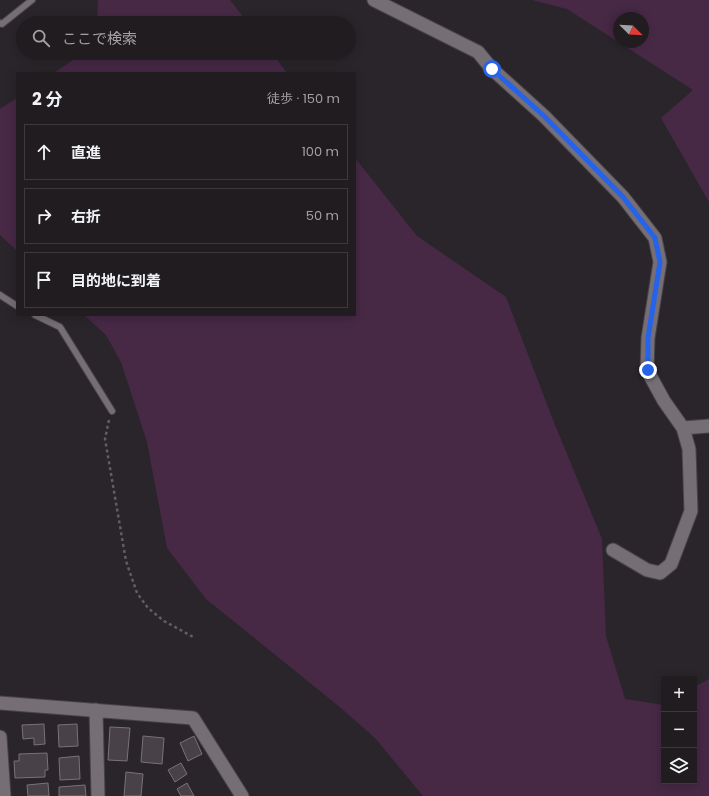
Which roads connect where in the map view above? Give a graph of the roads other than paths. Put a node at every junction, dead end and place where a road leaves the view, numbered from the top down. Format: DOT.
graph roads {
  1 [pos="32,0"];
  2 [pos="374,0"];
  3 [pos="0,24"];
  4 [pos="0,295"];
  5 [pos="16,305"];
  6 [pos="37,316"];
  7 [pos="112,411"];
  8 [pos="709,426"];
  9 [pos="683,428"];
  10 [pos="613,550"];
  11 [pos="0,703"];
  12 [pos="96,710"];
  13 [pos="0,737"];
  14 [pos="4,796"];
  15 [pos="98,796"];
  16 [pos="242,796"];
  1 -- 3 [label="lane"];
  2 -- 9 [label="street"];
  4 -- 5 [label="lane"];
  6 -- 7 [label="lane"];
  8 -- 9 [label="street"];
  9 -- 10 [label="street"];
  11 -- 12 [label="street"];
  12 -- 15 [label="street"];
  12 -- 16 [label="street"];
  13 -- 14 [label="street"];
}
